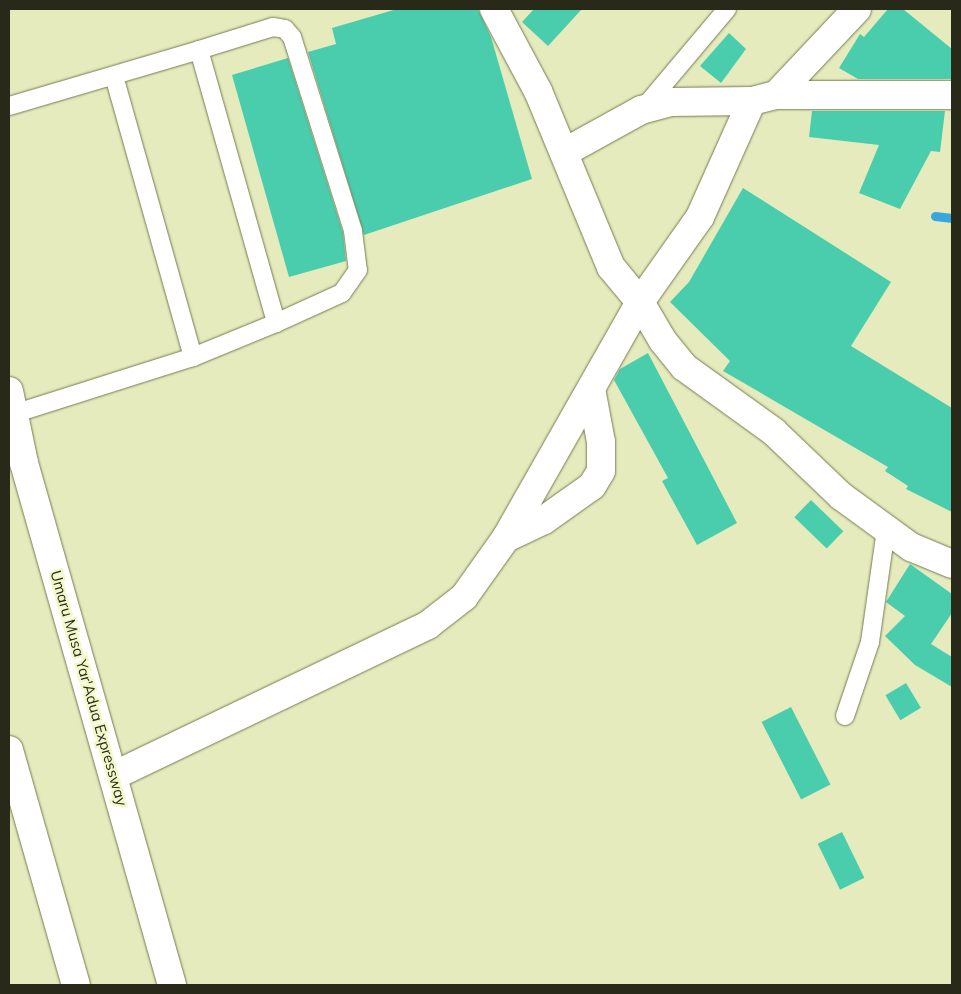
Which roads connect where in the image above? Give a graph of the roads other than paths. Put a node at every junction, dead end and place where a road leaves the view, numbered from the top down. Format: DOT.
graph roads {
  1 [pos="494,9"];
  2 [pos="727,9"];
  3 [pos="857,9"];
  4 [pos="199,50"];
  5 [pos="114,76"];
  6 [pos="952,94"];
  7 [pos="764,98"];
  8 [pos="9,106"];
  9 [pos="641,110"];
  10 [pos="566,152"];
  11 [pos="640,302"];
  12 [pos="276,323"];
  13 [pos="192,357"];
  14 [pos="592,394"];
  15 [pos="12,402"];
  16 [pos="886,529"];
  17 [pos="506,538"];
  18 [pos="950,559"];
  19 [pos="845,716"];
  20 [pos="9,750"];
  21 [pos="115,775"];
  22 [pos="76,985"];
  23 [pos="172,985"];
  1 -- 10 [label="main road"];
  2 -- 9 [label="lane"];
  3 -- 7 [label="main road"];
  4 -- 5 [label="lane"];
  4 -- 12 [label="lane"];
  4 -- 12 [label="lane"];
  5 -- 8 [label="lane"];
  5 -- 13 [label="lane"];
  6 -- 7 [label="main road"];
  7 -- 9 [label="main road"];
  7 -- 11 [label="main road"];
  9 -- 10 [label="main road"];
  10 -- 11 [label="main road"];
  11 -- 14 [label="main road"];
  11 -- 16 [label="main road"];
  12 -- 13 [label="lane"];
  13 -- 15 [label="lane"];
  14 -- 17 [label="main road"];
  14 -- 17 [label="main road"];
  15 -- 21 [label="main road, Umaru Musa Yar'Adua Expressway"];
  16 -- 18 [label="main road"];
  16 -- 19 [label="lane"];
  17 -- 21 [label="main road"];
  20 -- 22 [label="main road"];
  21 -- 23 [label="main road, Umaru Musa Yar'Adua Expressway"];
}
